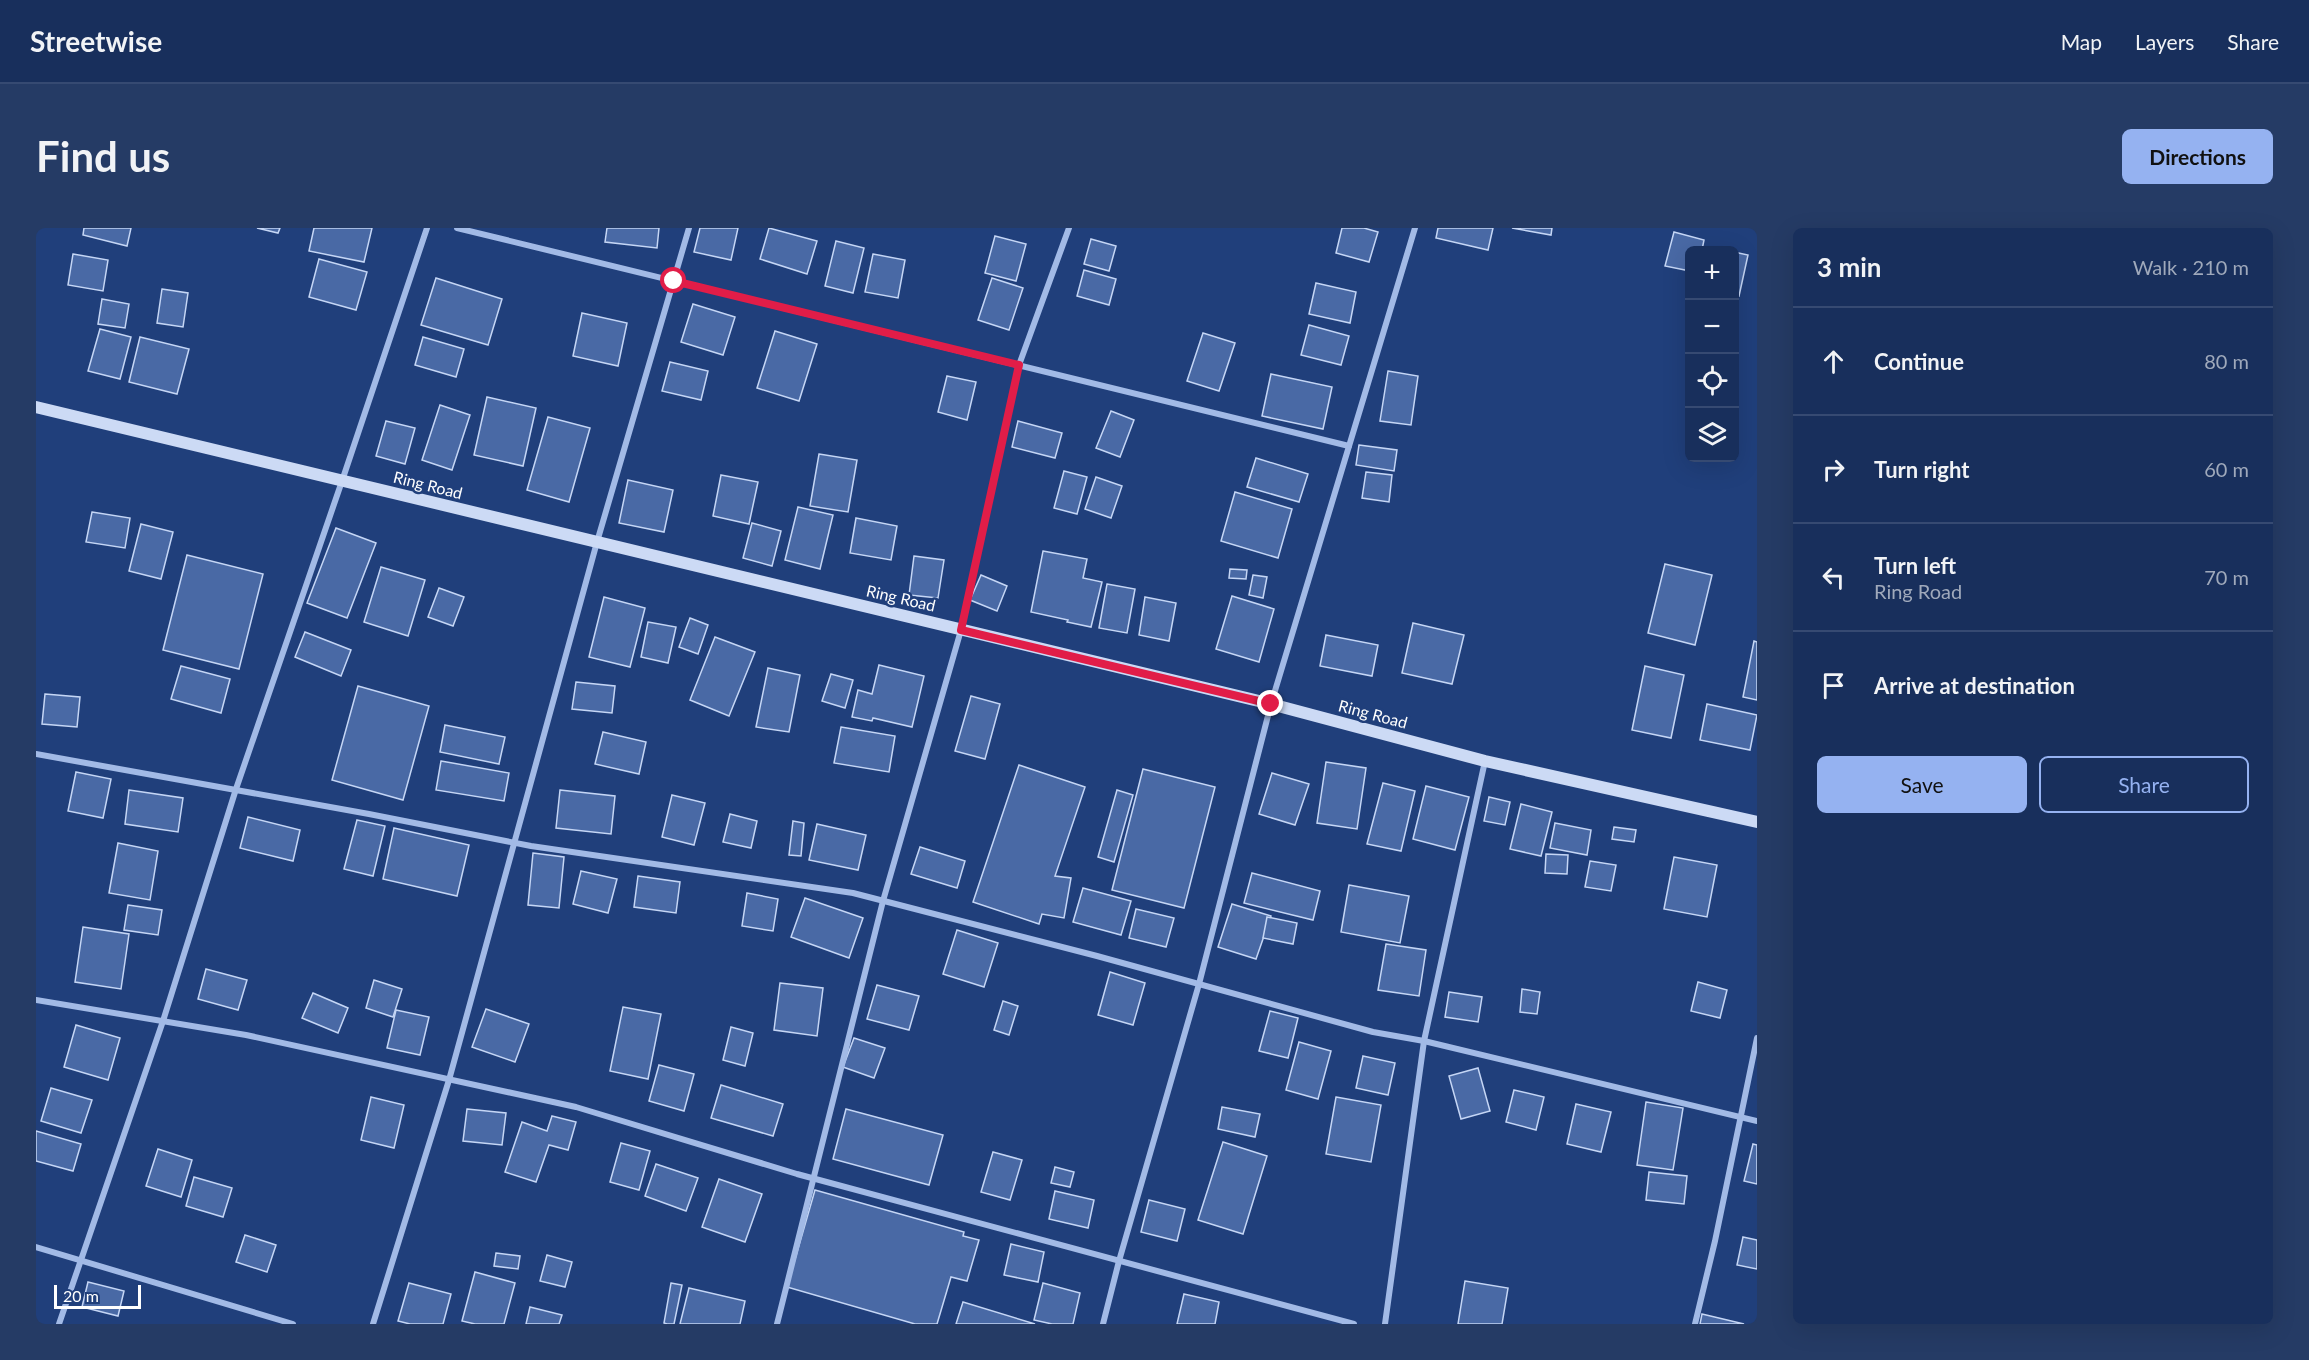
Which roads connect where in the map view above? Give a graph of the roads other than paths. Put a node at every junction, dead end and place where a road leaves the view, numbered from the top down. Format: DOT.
graph roads {
  1 [pos="427,228"];
  2 [pos="457,228"];
  3 [pos="689,228"];
  4 [pos="1070,228"];
  5 [pos="1415,228"];
  6 [pos="674,281"];
  7 [pos="1019,365"];
  8 [pos="36,407"];
  9 [pos="1349,446"];
  10 [pos="342,481"];
  11 [pos="597,543"];
  12 [pos="961,630"];
  13 [pos="1271,704"];
  14 [pos="36,754"];
  15 [pos="1485,761"];
  16 [pos="236,789"];
  17 [pos="1757,822"];
  18 [pos="514,843"];
  19 [pos="883,901"];
  20 [pos="1199,984"];
  21 [pos="36,999"];
  22 [pos="163,1021"];
  23 [pos="1757,1038"];
  24 [pos="1424,1041"];
  25 [pos="449,1080"];
  26 [pos="1741,1117"];
  27 [pos="1757,1121"];
  28 [pos="815,1179"];
  29 [pos="36,1247"];
  30 [pos="81,1260"];
  31 [pos="1119,1261"];
  32 [pos="59,1324"];
  33 [pos="293,1324"];
  34 [pos="373,1324"];
  35 [pos="777,1324"];
  36 [pos="1103,1324"];
  37 [pos="1354,1324"];
  38 [pos="1385,1324"];
  39 [pos="1695,1324"];
  1 -- 10 [label="street"];
  2 -- 6 [label="street"];
  3 -- 6 [label="street"];
  4 -- 7 [label="street"];
  5 -- 9 [label="street"];
  6 -- 7 [label="street"];
  6 -- 11 [label="street"];
  7 -- 9 [label="street"];
  7 -- 12 [label="street"];
  8 -- 10 [label="street, Ring Road"];
  9 -- 13 [label="street"];
  10 -- 11 [label="street, Ring Road"];
  10 -- 16 [label="street"];
  11 -- 12 [label="street, Ring Road"];
  11 -- 18 [label="street"];
  12 -- 13 [label="street, Ring Road"];
  12 -- 19 [label="street"];
  13 -- 15 [label="street, Ring Road"];
  13 -- 20 [label="street"];
  14 -- 16 [label="street"];
  15 -- 17 [label="street, Ring Road"];
  15 -- 24 [label="street"];
  16 -- 18 [label="street"];
  16 -- 22 [label="street"];
  18 -- 19 [label="street"];
  18 -- 25 [label="street"];
  19 -- 20 [label="street"];
  19 -- 28 [label="street"];
  20 -- 24 [label="street"];
  20 -- 31 [label="street"];
  21 -- 22 [label="street"];
  22 -- 25 [label="street"];
  22 -- 30 [label="street"];
  23 -- 26 [label="street"];
  24 -- 26 [label="street"];
  24 -- 38 [label="street"];
  25 -- 28 [label="street"];
  25 -- 34 [label="street"];
  26 -- 27 [label="street"];
  26 -- 39 [label="street"];
  28 -- 31 [label="street"];
  28 -- 35 [label="street"];
  29 -- 30 [label="street"];
  30 -- 32 [label="street"];
  30 -- 33 [label="street"];
  31 -- 36 [label="street"];
  31 -- 37 [label="street"];
}
